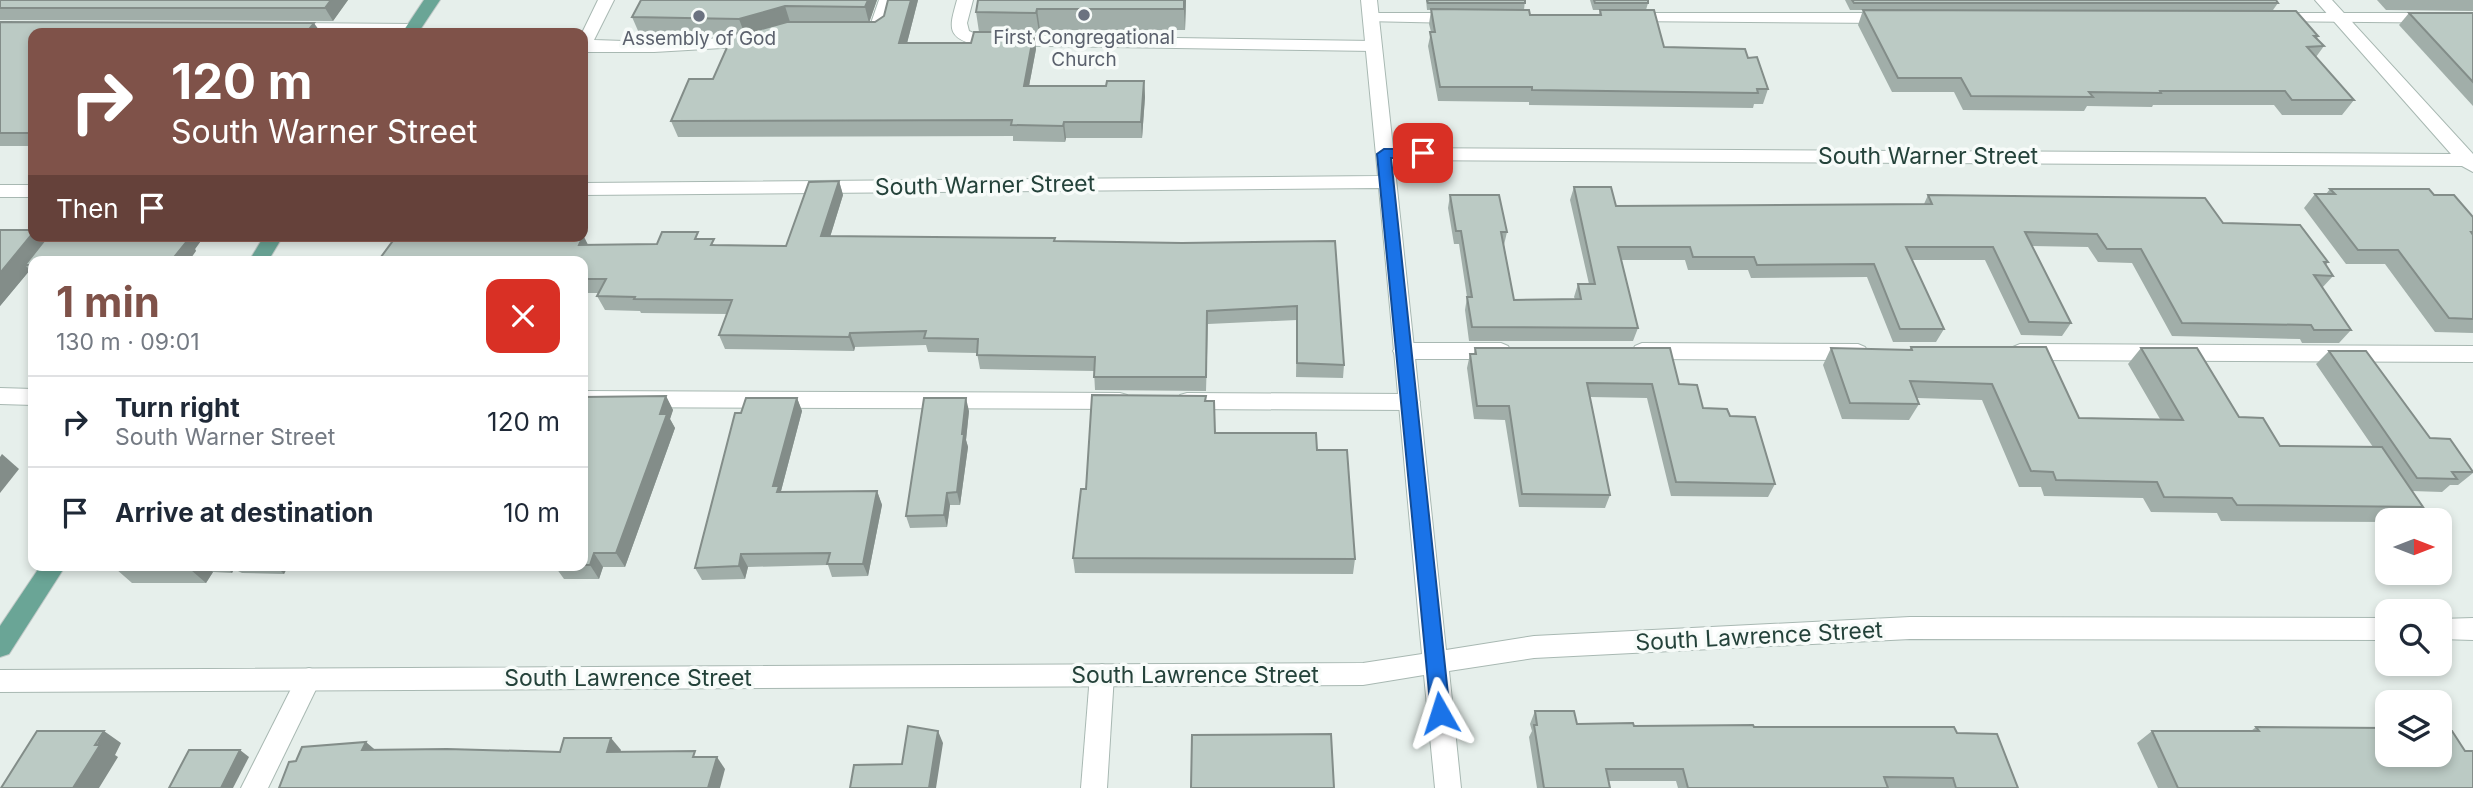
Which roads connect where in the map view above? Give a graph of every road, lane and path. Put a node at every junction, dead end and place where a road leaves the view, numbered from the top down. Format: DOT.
graph roads {
  1 [pos="432,0"];
  2 [pos="606,0"];
  3 [pos="887,0"];
  4 [pos="965,0"];
  5 [pos="2323,0"];
  6 [pos="1370,9"];
  7 [pos="1467,18"];
  8 [pos="1606,18"];
  9 [pos="1896,18"];
  10 [pos="2256,18"];
  11 [pos="2339,18"];
  12 [pos="2473,18"];
  13 [pos="414,28"];
  14 [pos="852,31"];
  15 [pos="778,34"];
  16 [pos="588,36"];
  17 [pos="588,46"];
  18 [pos="1373,46"];
  19 [pos="1384,154"];
  20 [pos="2471,162"];
  21 [pos="1387,182"];
  22 [pos="588,189"];
  23 [pos="0,191"];
  24 [pos="28,191"];
  25 [pos="1403,351"];
  26 [pos="1528,351"];
  27 [pos="1625,351"];
  28 [pos="1875,352"];
  29 [pos="2001,352"];
  30 [pos="2473,354"];
  31 [pos="0,396"];
  32 [pos="28,397"];
  33 [pos="588,399"];
  34 [pos="1143,401"];
  35 [pos="1171,401"];
  36 [pos="1409,402"];
  37 [pos="50,571"];
  38 [pos="2375,629"];
  39 [pos="2452,629"];
  40 [pos="2473,629"];
  41 [pos="0,646"];
  42 [pos="1435,664"];
  43 [pos="1101,675"];
  44 [pos="309,679"];
  45 [pos="0,681"];
  46 [pos="254,788"];
  47 [pos="1094,788"];
  48 [pos="1448,788"];
  1 -- 13 [label="main road"];
  2 -- 16 [label="street"];
  3 -- 14 [label="street"];
  4 -- 18 [label="street"];
  5 -- 11 [label="street"];
  6 -- 7 [label="street"];
  6 -- 18 [label="street"];
  8 -- 9 [label="street"];
  10 -- 11 [label="street"];
  11 -- 12 [label="street"];
  11 -- 20 [label="street"];
  15 -- 17 [label="street"];
  18 -- 19 [label="street"];
  19 -- 20 [label="street, South Warner Street"];
  19 -- 21 [label="street"];
  21 -- 22 [label="street, South Warner Street"];
  21 -- 25 [label="street"];
  23 -- 24 [label="street"];
  25 -- 26 [label="street"];
  25 -- 36 [label="street"];
  27 -- 28 [label="street"];
  29 -- 30 [label="street"];
  31 -- 32 [label="street"];
  33 -- 34 [label="street"];
  35 -- 36 [label="street"];
  36 -- 42 [label="street"];
  37 -- 41 [label="main road"];
  38 -- 42 [label="street, South Lawrence Street"];
  39 -- 40 [label="street"];
  42 -- 43 [label="street, South Lawrence Street"];
  42 -- 48 [label="street"];
  43 -- 44 [label="street, South Lawrence Street"];
  43 -- 47 [label="street"];
  44 -- 45 [label="street, South Lawrence Street"];
  44 -- 46 [label="street"];
}
